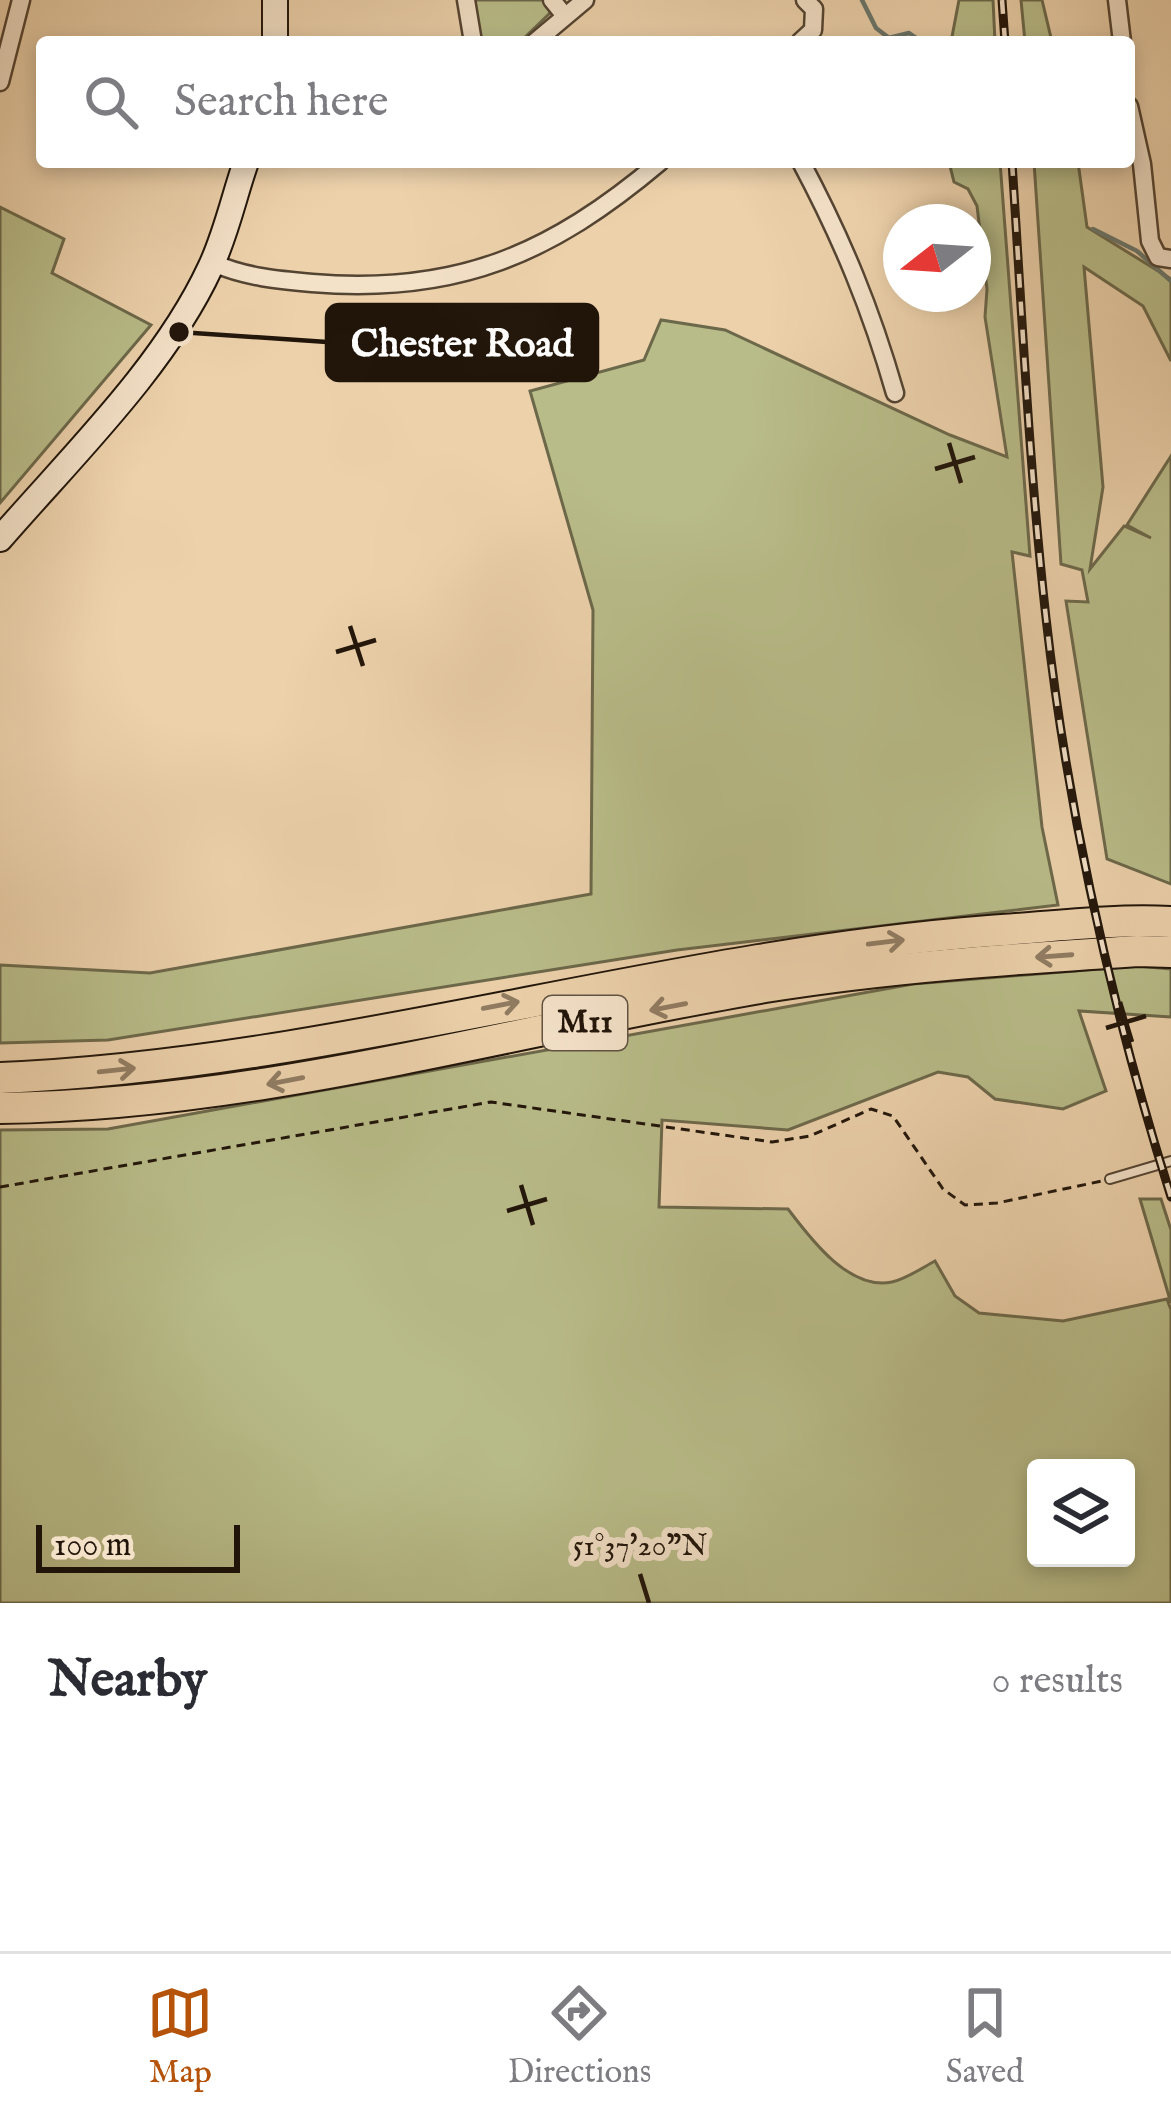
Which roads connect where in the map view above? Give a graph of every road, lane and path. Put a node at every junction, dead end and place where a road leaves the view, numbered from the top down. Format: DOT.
graph roads {
  1 [pos="21,0"];
  2 [pos="275,0"];
  3 [pos="466,0"];
  4 [pos="552,0"];
  5 [pos="585,0"];
  6 [pos="805,0"];
  7 [pos="1117,0"];
  8 [pos="565,16"];
  9 [pos="275,36"];
  10 [pos="472,36"];
  11 [pos="542,36"];
  12 [pos="807,36"];
  13 [pos="1121,36"];
  14 [pos="0,82"];
  15 [pos="1135,133"];
  16 [pos="244,168"];
  17 [pos="653,168"];
  18 [pos="804,168"];
  19 [pos="1171,259"];
  20 [pos="213,263"];
  21 [pos="895,393"];
  22 [pos="0,539"];
  23 [pos="1171,922"];
  24 [pos="1171,952"];
  25 [pos="0,1078"];
  26 [pos="0,1108"];
  27 [pos="1171,1161"];
  28 [pos="1110,1179"];
  29 [pos="0,1187"];
  1 -- 14 [label="street"];
  2 -- 9 [label="main road"];
  3 -- 10 [label="street"];
  4 -- 8 [label="street"];
  5 -- 8 [label="street"];
  6 -- 12 [label="street"];
  7 -- 13 [label="street"];
  8 -- 11 [label="street"];
  15 -- 19 [label="street"];
  16 -- 20 [label="main road"];
  17 -- 20 [label="street"];
  18 -- 21 [label="street"];
  20 -- 22 [label="main road"];
  25 -- 23 [label="highway, M11, one-way"];
  24 -- 26 [label="highway, M11, one-way"];
  27 -- 28 [label="lane"];
  28 -- 29 [label="path"];
}
